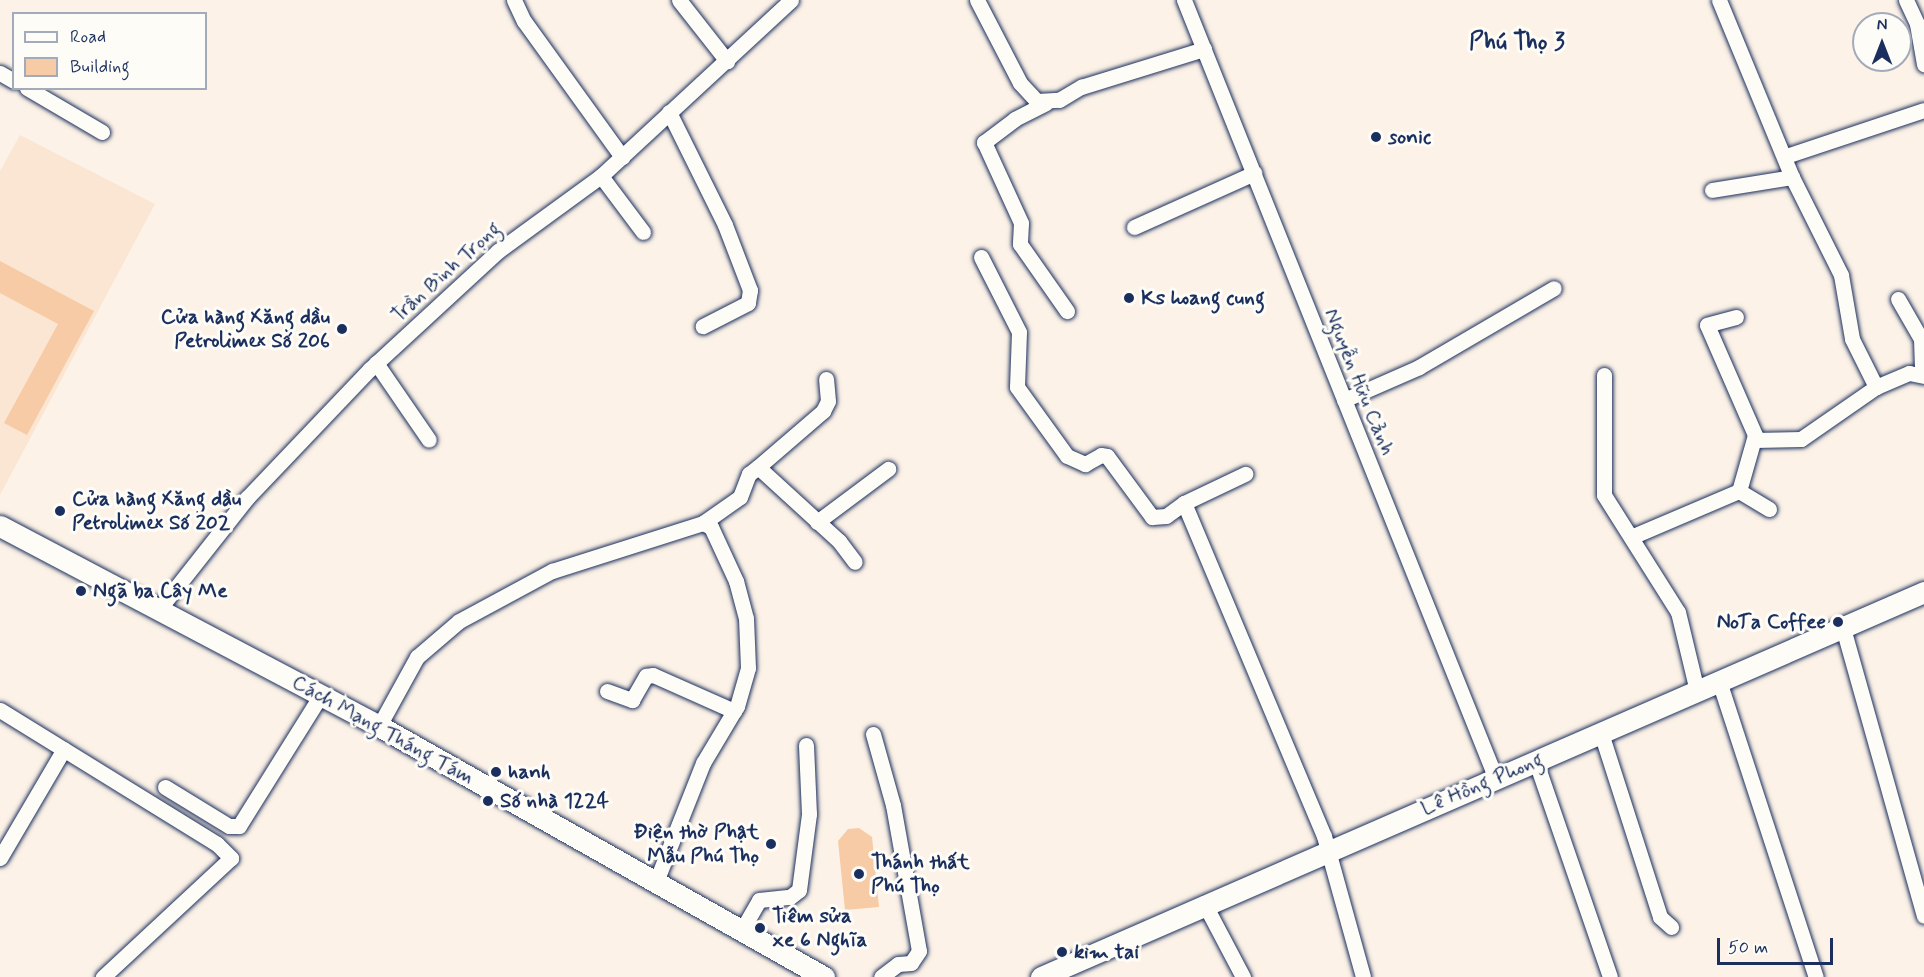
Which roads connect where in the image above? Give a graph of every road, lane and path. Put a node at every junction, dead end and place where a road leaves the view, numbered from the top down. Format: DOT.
graph roads {
  1 [pos="514,0"];
  2 [pos="679,0"];
  3 [pos="791,0"];
  4 [pos="977,0"];
  5 [pos="1184,0"];
  6 [pos="1719,0"];
  7 [pos="1906,0"];
  8 [pos="1204,49"];
  9 [pos="727,60"];
  10 [pos="1924,63"];
  11 [pos="30,90"];
  12 [pos="1046,103"];
  13 [pos="1924,110"];
  14 [pos="669,112"];
  15 [pos="102,132"];
  16 [pos="1786,156"];
  17 [pos="622,157"];
  18 [pos="1254,173"];
  19 [pos="601,176"];
  20 [pos="1792,177"];
  21 [pos="1712,190"];
  22 [pos="1134,227"];
  23 [pos="643,232"];
  24 [pos="981,257"];
  25 [pos="1554,288"];
  26 [pos="1898,299"];
  27 [pos="1067,311"];
  28 [pos="1736,317"];
  29 [pos="703,326"];
  30 [pos="376,363"];
  31 [pos="1604,375"];
  32 [pos="1923,375"];
  33 [pos="826,379"];
  34 [pos="1876,387"];
  35 [pos="1344,400"];
  36 [pos="429,440"];
  37 [pos="1755,440"];
  38 [pos="758,467"];
  39 [pos="888,469"];
  40 [pos="1245,474"];
  41 [pos="1738,491"];
  42 [pos="1184,503"];
  43 [pos="1769,509"];
  44 [pos="817,522"];
  45 [pos="703,523"];
  46 [pos="0,526"];
  47 [pos="1631,537"];
  48 [pos="855,562"];
  49 [pos="1924,592"];
  50 [pos="160,608"];
  51 [pos="1843,628"];
  52 [pos="1719,681"];
  53 [pos="607,691"];
  54 [pos="1697,691"];
  55 [pos="321,695"];
  56 [pos="0,710"];
  57 [pos="734,711"];
  58 [pos="379,726"];
  59 [pos="1601,733"];
  60 [pos="873,734"];
  61 [pos="806,745"];
  62 [pos="64,749"];
  63 [pos="1536,762"];
  64 [pos="1496,779"];
  65 [pos="165,787"];
  66 [pos="1325,851"];
  67 [pos="0,858"];
  68 [pos="656,882"];
  69 [pos="1204,903"];
  70 [pos="1924,916"];
  71 [pos="1671,927"];
  72 [pos="743,928"];
  73 [pos="104,977"];
  74 [pos="824,977"];
  75 [pos="880,977"];
  76 [pos="1041,977"];
  77 [pos="1243,977"];
  78 [pos="1363,977"];
  79 [pos="1610,977"];
  80 [pos="1816,977"];
  1 -- 17 [label="street"];
  2 -- 9 [label="street"];
  3 -- 9 [label="street, Trần Bình Trọng"];
  4 -- 12 [label="street"];
  5 -- 8 [label="street, Nguyễn Hữu Cảnh"];
  6 -- 16 [label="street"];
  7 -- 10 [label="street"];
  8 -- 12 [label="street"];
  8 -- 18 [label="street, Nguyễn Hữu Cảnh"];
  9 -- 14 [label="street, Trần Bình Trọng"];
  11 -- 15 [label="street"];
  12 -- 27 [label="street"];
  13 -- 16 [label="street"];
  14 -- 17 [label="street, Trần Bình Trọng"];
  14 -- 29 [label="street"];
  16 -- 20 [label="street"];
  17 -- 19 [label="street, Trần Bình Trọng"];
  18 -- 22 [label="street"];
  18 -- 35 [label="street, Nguyễn Hữu Cảnh"];
  19 -- 23 [label="street"];
  19 -- 30 [label="street, Trần Bình Trọng"];
  20 -- 21 [label="street"];
  20 -- 34 [label="street"];
  24 -- 42 [label="street"];
  25 -- 35 [label="street"];
  26 -- 32 [label="street"];
  28 -- 37 [label="street"];
  30 -- 36 [label="street"];
  30 -- 50 [label="street, Trần Bình Trọng"];
  31 -- 47 [label="street"];
  32 -- 34 [label="street"];
  33 -- 38 [label="street"];
  34 -- 37 [label="street"];
  35 -- 64 [label="street, Nguyễn Hữu Cảnh"];
  37 -- 41 [label="street"];
  38 -- 44 [label="street"];
  38 -- 45 [label="street"];
  39 -- 44 [label="street"];
  40 -- 42 [label="street"];
  41 -- 43 [label="street"];
  41 -- 47 [label="street"];
  42 -- 66 [label="street"];
  44 -- 48 [label="street"];
  45 -- 57 [label="street"];
  45 -- 58 [label="street"];
  46 -- 50 [label="street, Cách Mạng Tháng Tám"];
  47 -- 54 [label="street"];
  49 -- 51 [label="street, Lê Hồng Phong"];
  50 -- 55 [label="street, Cách Mạng Tháng Tám"];
  51 -- 52 [label="street, Lê Hồng Phong"];
  51 -- 70 [label="street"];
  52 -- 54 [label="street, Lê Hồng Phong"];
  52 -- 80 [label="street"];
  53 -- 57 [label="street"];
  54 -- 59 [label="street, Lê Hồng Phong"];
  55 -- 58 [label="street, Cách Mạng Tháng Tám"];
  55 -- 65 [label="street"];
  56 -- 62 [label="street"];
  57 -- 68 [label="street"];
  58 -- 68 [label="street, Cách Mạng Tháng Tám"];
  59 -- 63 [label="street, Lê Hồng Phong"];
  59 -- 71 [label="street"];
  60 -- 75 [label="street"];
  61 -- 72 [label="street"];
  62 -- 67 [label="street"];
  62 -- 73 [label="street"];
  63 -- 64 [label="street, Lê Hồng Phong"];
  63 -- 79 [label="street"];
  64 -- 66 [label="street, Lê Hồng Phong"];
  66 -- 69 [label="street, Lê Hồng Phong"];
  66 -- 78 [label="street"];
  68 -- 72 [label="street, Cách Mạng Tháng Tám"];
  69 -- 76 [label="street, Lê Hồng Phong"];
  69 -- 77 [label="street"];
  72 -- 74 [label="street, Cách Mạng Tháng Tám"];
}
